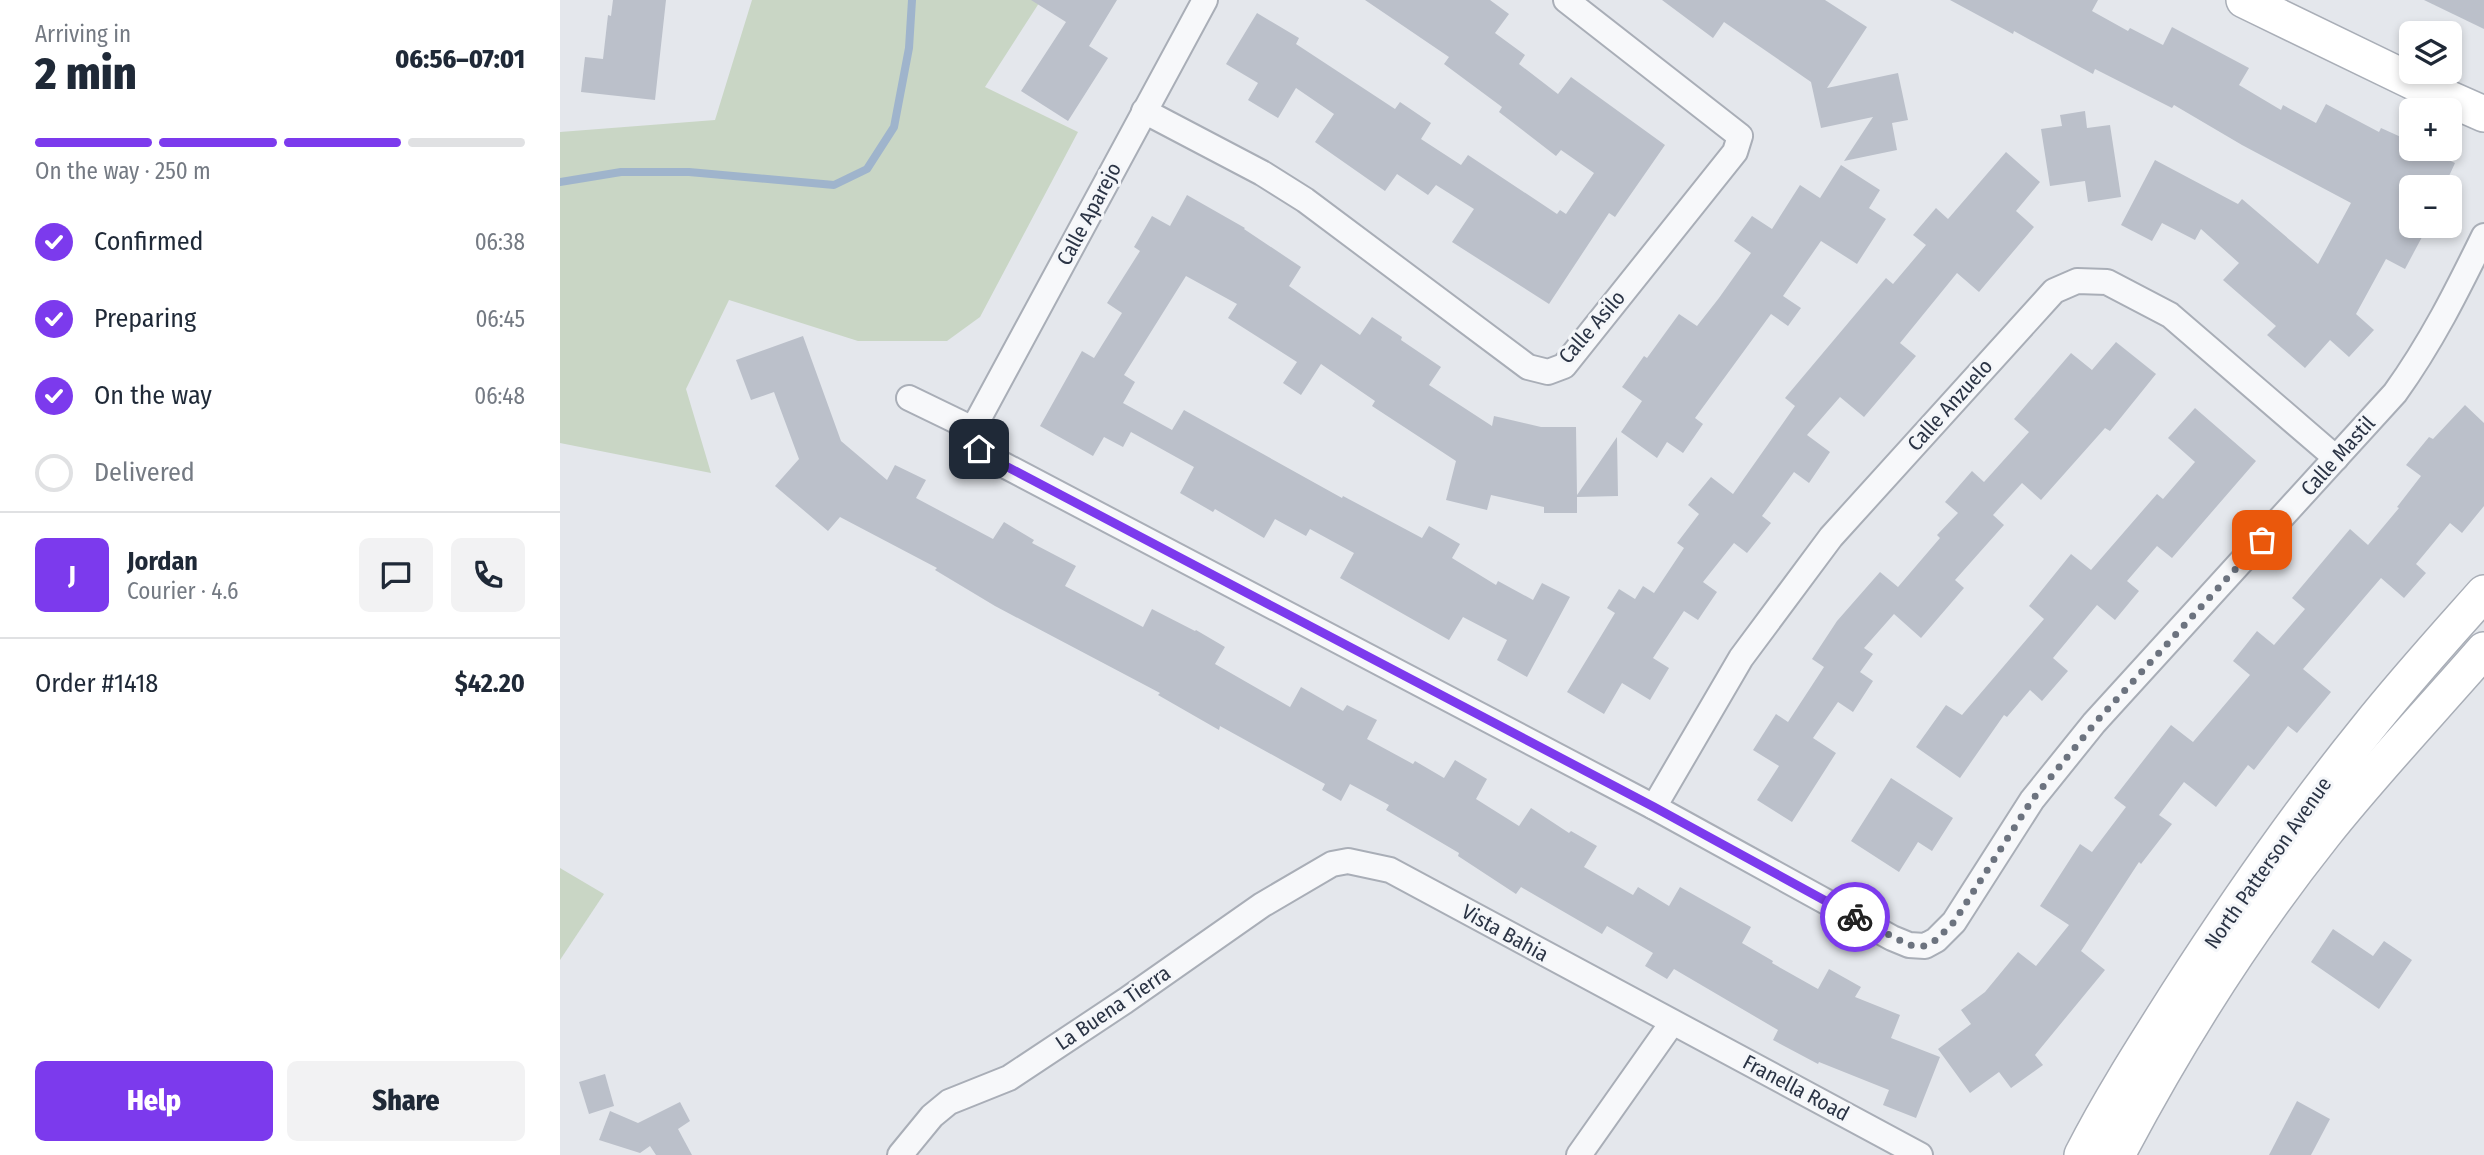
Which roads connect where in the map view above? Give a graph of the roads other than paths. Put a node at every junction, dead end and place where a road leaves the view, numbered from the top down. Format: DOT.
graph roads {
  1 [pos="1205,0"];
  2 [pos="1566,0"];
  3 [pos="2244,0"];
  4 [pos="1144,111"];
  5 [pos="2484,114"];
  6 [pos="2484,236"];
  7 [pos="909,398"];
  8 [pos="974,429"];
  9 [pos="2336,458"];
  10 [pos="2484,593"];
  11 [pos="2484,650"];
  12 [pos="1654,807"];
  13 [pos="1332,863"];
  14 [pos="1672,1023"];
  15 [pos="900,1155"];
  16 [pos="1579,1155"];
  17 [pos="1920,1155"];
  18 [pos="2082,1155"];
  19 [pos="2117,1155"];
  1 -- 4 [label="street, Calle Aparejo"];
  2 -- 4 [label="street, Calle Asilo"];
  3 -- 5 [label="main road"];
  4 -- 8 [label="street, Calle Aparejo"];
  6 -- 9 [label="street, Calle Mastil"];
  7 -- 8 [label="street"];
  8 -- 12 [label="street"];
  9 -- 12 [label="street, Calle Mastil"];
  9 -- 12 [label="street, Calle Anzuelo"];
  10 -- 18 [label="main road, North Patterson Avenue"];
  11 -- 19 [label="main road, North Patterson Avenue"];
  13 -- 14 [label="street, Vista Bahia"];
  13 -- 15 [label="street, La Buena Tierra"];
  14 -- 16 [label="street"];
  14 -- 17 [label="street, Franella Road"];
}
